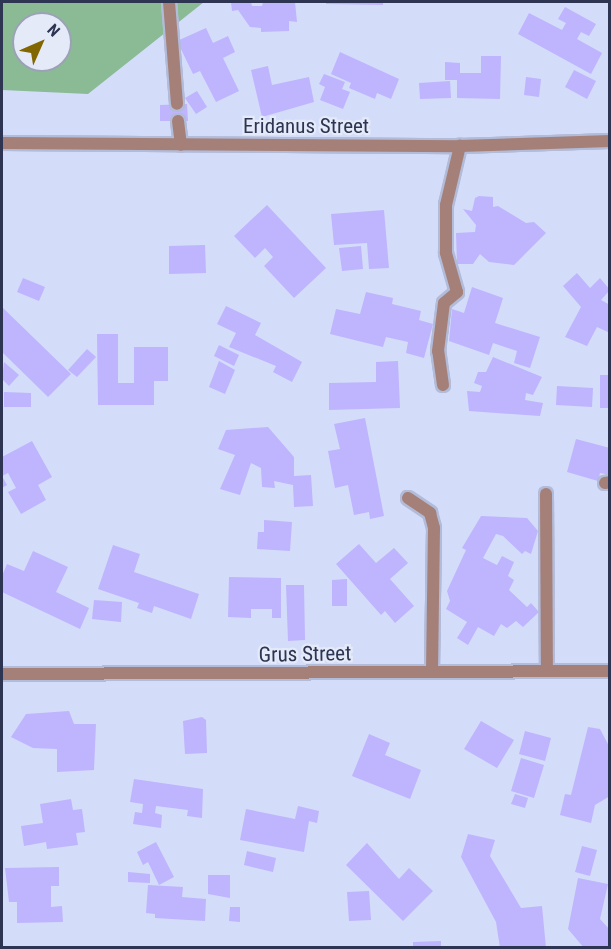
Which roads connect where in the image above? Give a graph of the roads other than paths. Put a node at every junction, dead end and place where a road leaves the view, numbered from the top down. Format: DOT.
graph roads {
  1 [pos="169,2"];
  2 [pos="177,104"];
  3 [pos="178,121"];
  4 [pos="609,141"];
  5 [pos="2,143"];
  6 [pos="181,145"];
  7 [pos="460,146"];
  8 [pos="442,385"];
  9 [pos="546,494"];
  10 [pos="408,498"];
  11 [pos="547,670"];
  12 [pos="609,671"];
  13 [pos="432,672"];
  14 [pos="2,674"];
  1 -- 2 [label="street"];
  3 -- 6 [label="street"];
  4 -- 7 [label="street, Eridanus Street"];
  5 -- 6 [label="street, Eridanus Street"];
  6 -- 7 [label="street, Eridanus Street"];
  7 -- 8 [label="street"];
  9 -- 11 [label="street"];
  10 -- 13 [label="street"];
  11 -- 12 [label="street, Grus Street"];
  11 -- 13 [label="street, Grus Street"];
  13 -- 14 [label="street, Grus Street"];
}
